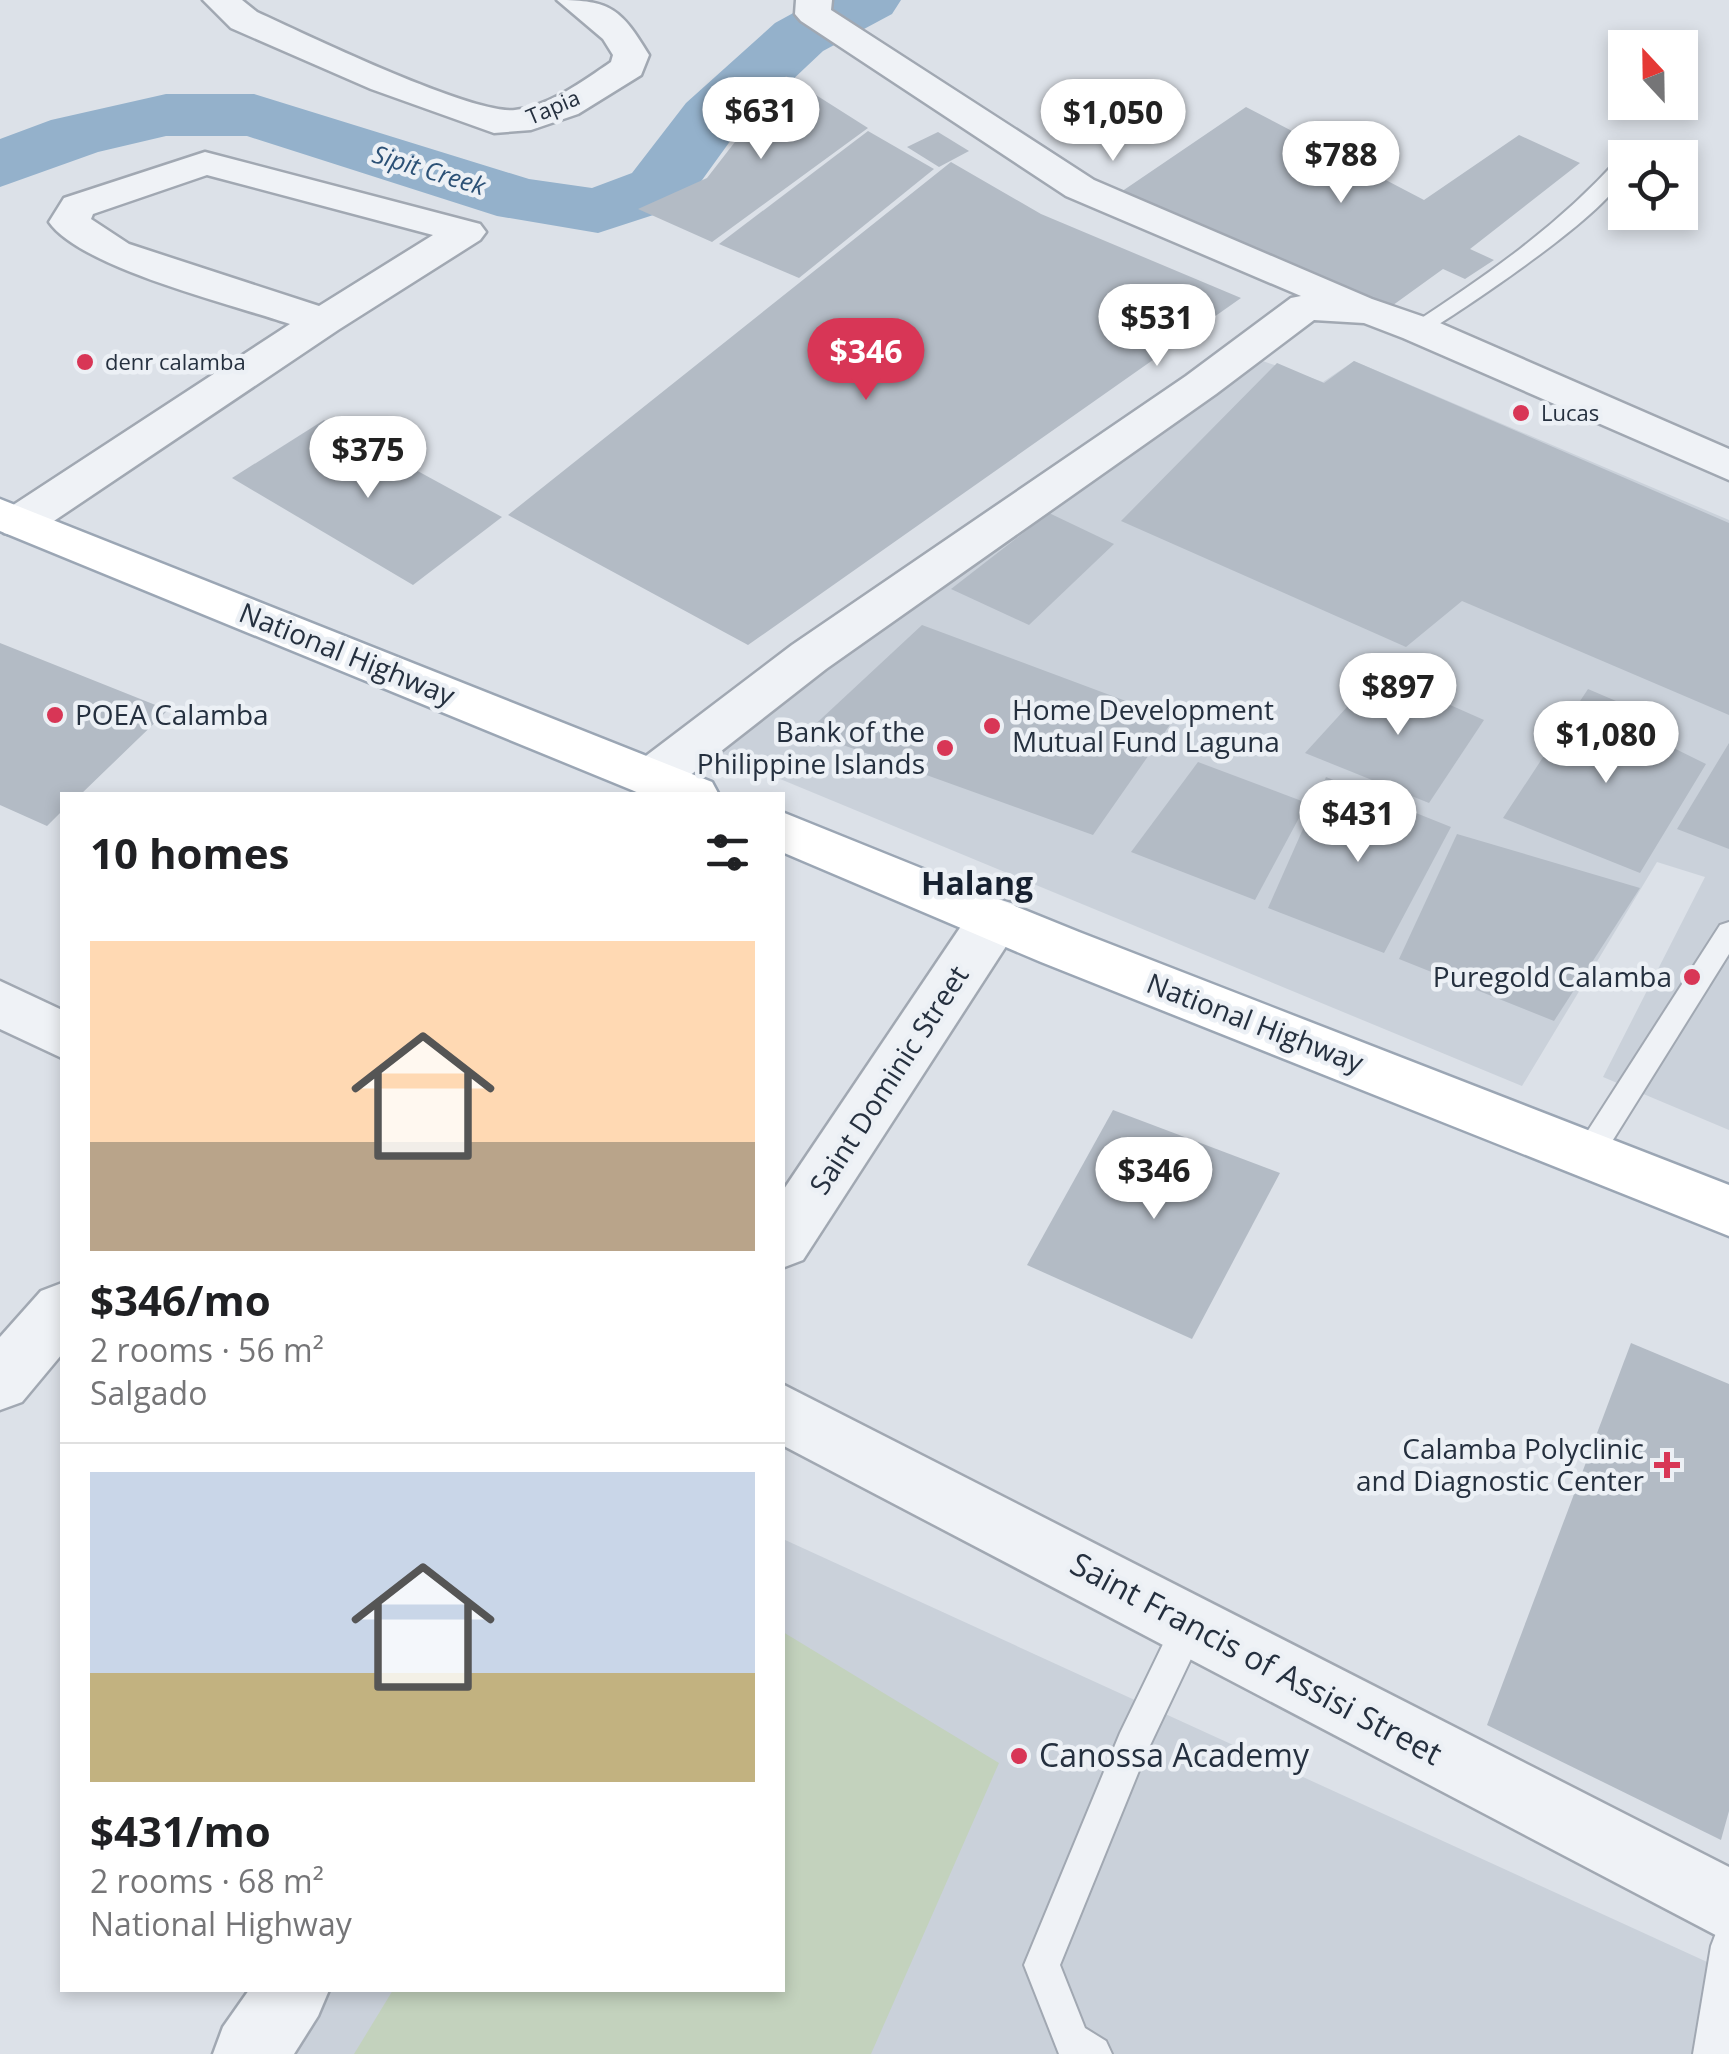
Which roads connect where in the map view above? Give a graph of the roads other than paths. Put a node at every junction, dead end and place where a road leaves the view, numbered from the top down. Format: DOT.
graph roads {
  1 [pos="222,0"];
  2 [pos="575,0"];
  3 [pos="813,7"];
  4 [pos="1608,183"];
  5 [pos="1370,310"];
  6 [pos="323,321"];
  7 [pos="1418,328"];
  8 [pos="1729,466"];
  9 [pos="10,518"];
  10 [pos="673,786"];
  11 [pos="785,832"];
  12 [pos="995,918"];
  13 [pos="1729,932"];
  14 [pos="0,1003"];
  15 [pos="60,1035"];
  16 [pos="1588,1155"];
  17 [pos="1729,1211"];
  18 [pos="785,1237"];
  19 [pos="60,1312"];
  20 [pos="0,1382"];
  21 [pos="785,1415"];
  22 [pos="1190,1624"];
  23 [pos="1729,1906"];
  24 [pos="1729,1946"];
  25 [pos="291,1992"];
  26 [pos="250,2054"];
  27 [pos="1093,2054"];
  28 [pos="1712,2054"];
  1 -- 2 [label="street, Tapia"];
  3 -- 5 [label="street"];
  4 -- 7 [label="lane"];
  5 -- 7 [label="street"];
  5 -- 10 [label="street"];
  6 -- 6 [label="street"];
  6 -- 9 [label="street"];
  7 -- 8 [label="street"];
  9 -- 10 [label="main road, National Highway"];
  11 -- 12 [label="main road, National Highway"];
  12 -- 16 [label="main road, National Highway"];
  12 -- 18 [label="street, Saint Dominic Street"];
  13 -- 16 [label="lane"];
  14 -- 15 [label="street"];
  16 -- 17 [label="main road, National Highway"];
  19 -- 20 [label="street"];
  21 -- 22 [label="street, Saint Francis of Assisi Street"];
  22 -- 23 [label="street, Saint Francis of Assisi Street"];
  22 -- 27 [label="lane"];
  24 -- 28 [label="lane"];
  25 -- 26 [label="street"];
}
